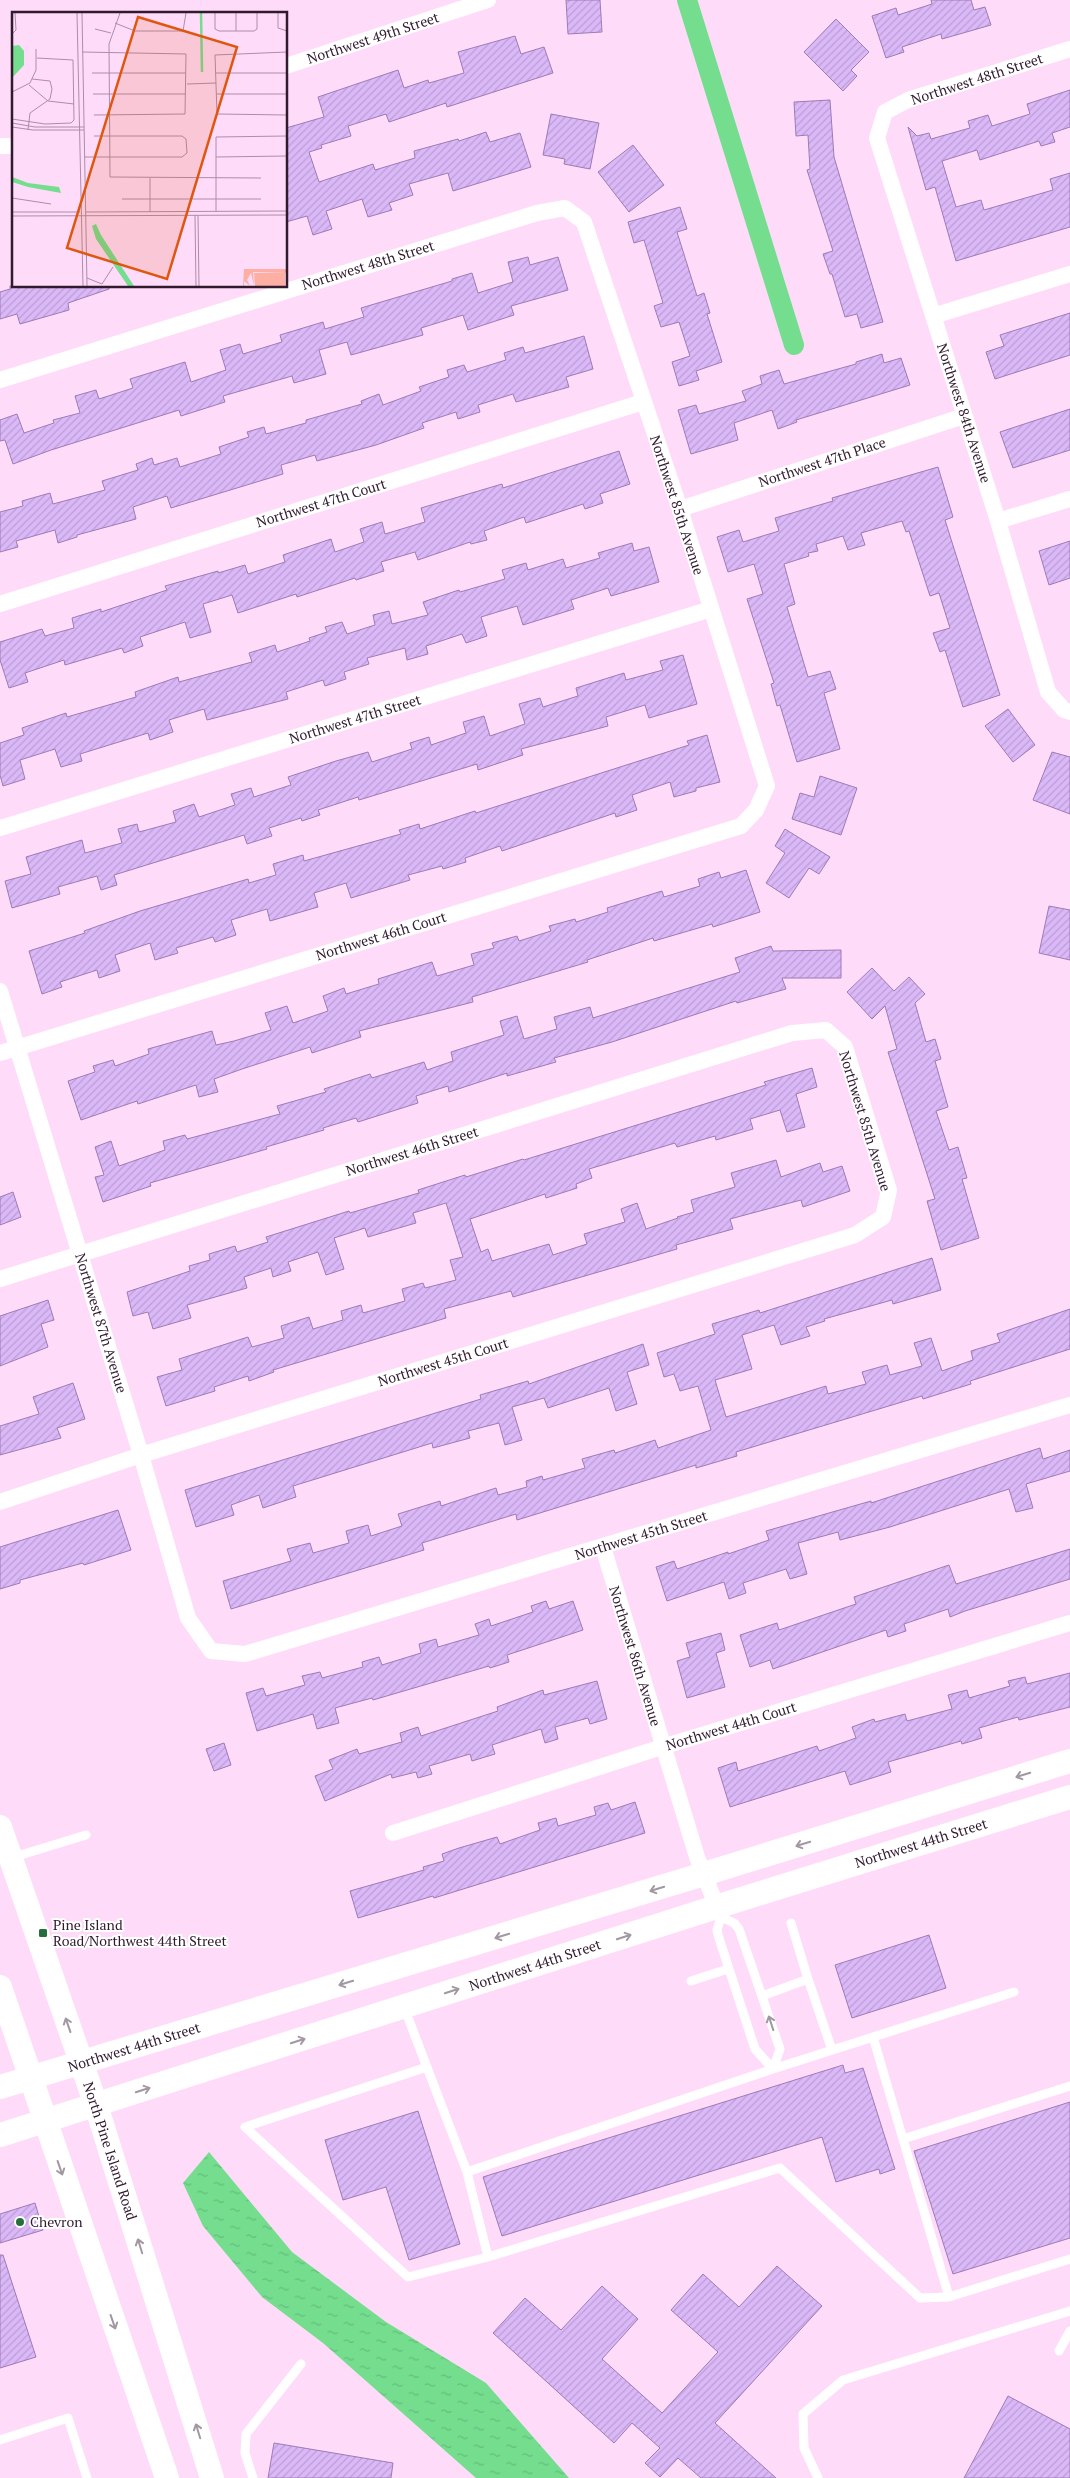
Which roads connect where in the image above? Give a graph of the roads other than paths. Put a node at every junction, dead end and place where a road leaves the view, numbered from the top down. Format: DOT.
graph roads {
  1 [pos="488,0"];
  2 [pos="1070,49"];
  3 [pos="288,65"];
  4 [pos="885,112"];
  5 [pos="565,208"];
  6 [pos="1070,274"];
  7 [pos="933,316"];
  8 [pos="0,380"];
  9 [pos="643,402"];
  10 [pos="964,416"];
  11 [pos="1070,499"];
  12 [pos="680,509"];
  13 [pos="998,520"];
  14 [pos="0,604"];
  15 [pos="711,609"];
  16 [pos="1067,711"];
  17 [pos="756,810"];
  18 [pos="0,828"];
  19 [pos="0,991"];
  20 [pos="826,1030"];
  21 [pos="18,1048"];
  22 [pos="0,1053"];
  23 [pos="883,1217"];
  24 [pos="80,1255"];
  25 [pos="0,1279"];
  26 [pos="1070,1405"];
  27 [pos="141,1455"];
  28 [pos="0,1502"];
  29 [pos="603,1547"];
  30 [pos="1070,1623"];
  31 [pos="211,1651"];
  32 [pos="662,1747"];
  33 [pos="1070,1761"];
  34 [pos="1070,1797"];
  35 [pos="0,1827"];
  36 [pos="393,1833"];
  37 [pos="86,1835"];
  38 [pos="11,1858"];
  39 [pos="704,1874"];
  40 [pos="719,1912"];
  41 [pos="791,1923"];
  42 [pos="728,1969"];
  43 [pos="808,1979"];
  44 [pos="691,1981"];
  45 [pos="0,1987"];
  46 [pos="1014,1992"];
  47 [pos="762,1996"];
  48 [pos="404,2007"];
  49 [pos="873,2037"];
  50 [pos="832,2050"];
  51 [pos="81,2063"];
  52 [pos="427,2067"];
  53 [pos="773,2069"];
  54 [pos="30,2078"];
  55 [pos="0,2086"];
  56 [pos="1070,2086"];
  57 [pos="96,2105"];
  58 [pos="44,2122"];
  59 [pos="0,2135"];
  60 [pos="902,2139"];
  61 [pos="467,2172"];
  62 [pos="488,2257"];
  63 [pos="1070,2259"];
  64 [pos="949,2297"];
  65 [pos="1070,2311"];
  66 [pos="1070,2331"];
  67 [pos="1059,2351"];
  68 [pos="301,2364"];
  69 [pos="0,2440"];
  70 [pos="87,2478"];
  71 [pos="167,2478"];
  72 [pos="212,2478"];
  73 [pos="253,2478"];
  74 [pos="818,2478"];
  1 -- 3 [label="street, Northwest 49th Street"];
  2 -- 4 [label="street, Northwest 48th Street"];
  4 -- 7 [label="street, Northwest 84th Avenue"];
  5 -- 8 [label="street, Northwest 48th Street"];
  5 -- 9 [label="street, Northwest 85th Avenue"];
  6 -- 7 [label="street"];
  7 -- 10 [label="street, Northwest 84th Avenue"];
  9 -- 12 [label="street, Northwest 85th Avenue"];
  9 -- 14 [label="street, Northwest 47th Court"];
  10 -- 12 [label="street, Northwest 47th Place"];
  10 -- 13 [label="street, Northwest 84th Avenue"];
  11 -- 13 [label="street"];
  12 -- 15 [label="street, Northwest 85th Avenue"];
  13 -- 16 [label="street, Northwest 84th Avenue"];
  15 -- 17 [label="street, Northwest 85th Avenue"];
  15 -- 18 [label="street, Northwest 47th Street"];
  17 -- 21 [label="street, Northwest 46th Court"];
  19 -- 21 [label="street, Northwest 87th Avenue"];
  20 -- 23 [label="street, Northwest 85th Avenue"];
  20 -- 24 [label="street, Northwest 46th Street"];
  21 -- 22 [label="street, Northwest 46th Court"];
  21 -- 24 [label="street, Northwest 87th Avenue"];
  23 -- 27 [label="street, Northwest 45th Court"];
  24 -- 25 [label="street, Northwest 46th Street"];
  24 -- 27 [label="street, Northwest 87th Avenue"];
  26 -- 29 [label="street, Northwest 45th Street"];
  27 -- 28 [label="street, Northwest 45th Court"];
  27 -- 31 [label="street, Northwest 87th Avenue"];
  29 -- 31 [label="street, Northwest 45th Street"];
  29 -- 32 [label="street, Northwest 86th Avenue"];
  30 -- 32 [label="street, Northwest 44th Court"];
  32 -- 36 [label="street, Northwest 44th Court"];
  32 -- 39 [label="street, Northwest 86th Avenue"];
  33 -- 39 [label="street, Northwest 44th Street, one-way"];
  34 -- 40 [label="street, Northwest 44th Street"];
  35 -- 38 [label="street, North Pine Island Road"];
  37 -- 38 [label="lane"];
  51 -- 38 [label="street, North Pine Island Road, one-way"];
  39 -- 40 [label="street, Northwest 86th Avenue"];
  39 -- 51 [label="street, Northwest 44th Street, one-way"];
  40 -- 42 [label="lane"];
  40 -- 47 [label="lane"];
  48 -- 40 [label="street, Northwest 44th Street, one-way"];
  41 -- 43 [label="lane"];
  42 -- 44 [label="lane"];
  42 -- 53 [label="lane"];
  43 -- 47 [label="lane"];
  43 -- 50 [label="lane"];
  45 -- 54 [label="street"];
  46 -- 49 [label="lane"];
  53 -- 47 [label="lane, one-way"];
  48 -- 52 [label="lane"];
  57 -- 48 [label="street, Northwest 44th Street, one-way"];
  49 -- 50 [label="lane"];
  49 -- 60 [label="lane"];
  50 -- 53 [label="lane"];
  51 -- 54 [label="street, Northwest 44th Street"];
  51 -- 57 [label="street, North Pine Island Road"];
  52 -- 61 [label="lane"];
  52 -- 62 [label="lane"];
  53 -- 61 [label="lane"];
  54 -- 55 [label="street, Northwest 44th Street"];
  54 -- 58 [label="street"];
  56 -- 60 [label="lane"];
  57 -- 58 [label="street, Northwest 44th Street"];
  72 -- 57 [label="street, North Pine Island Road, one-way"];
  58 -- 59 [label="street, Northwest 44th Street"];
  58 -- 71 [label="street, one-way"];
  60 -- 64 [label="lane"];
  61 -- 62 [label="lane"];
  62 -- 64 [label="lane"];
  63 -- 64 [label="lane"];
  65 -- 74 [label="lane"];
  66 -- 67 [label="lane"];
  68 -- 73 [label="lane"];
  69 -- 70 [label="lane"];
}
